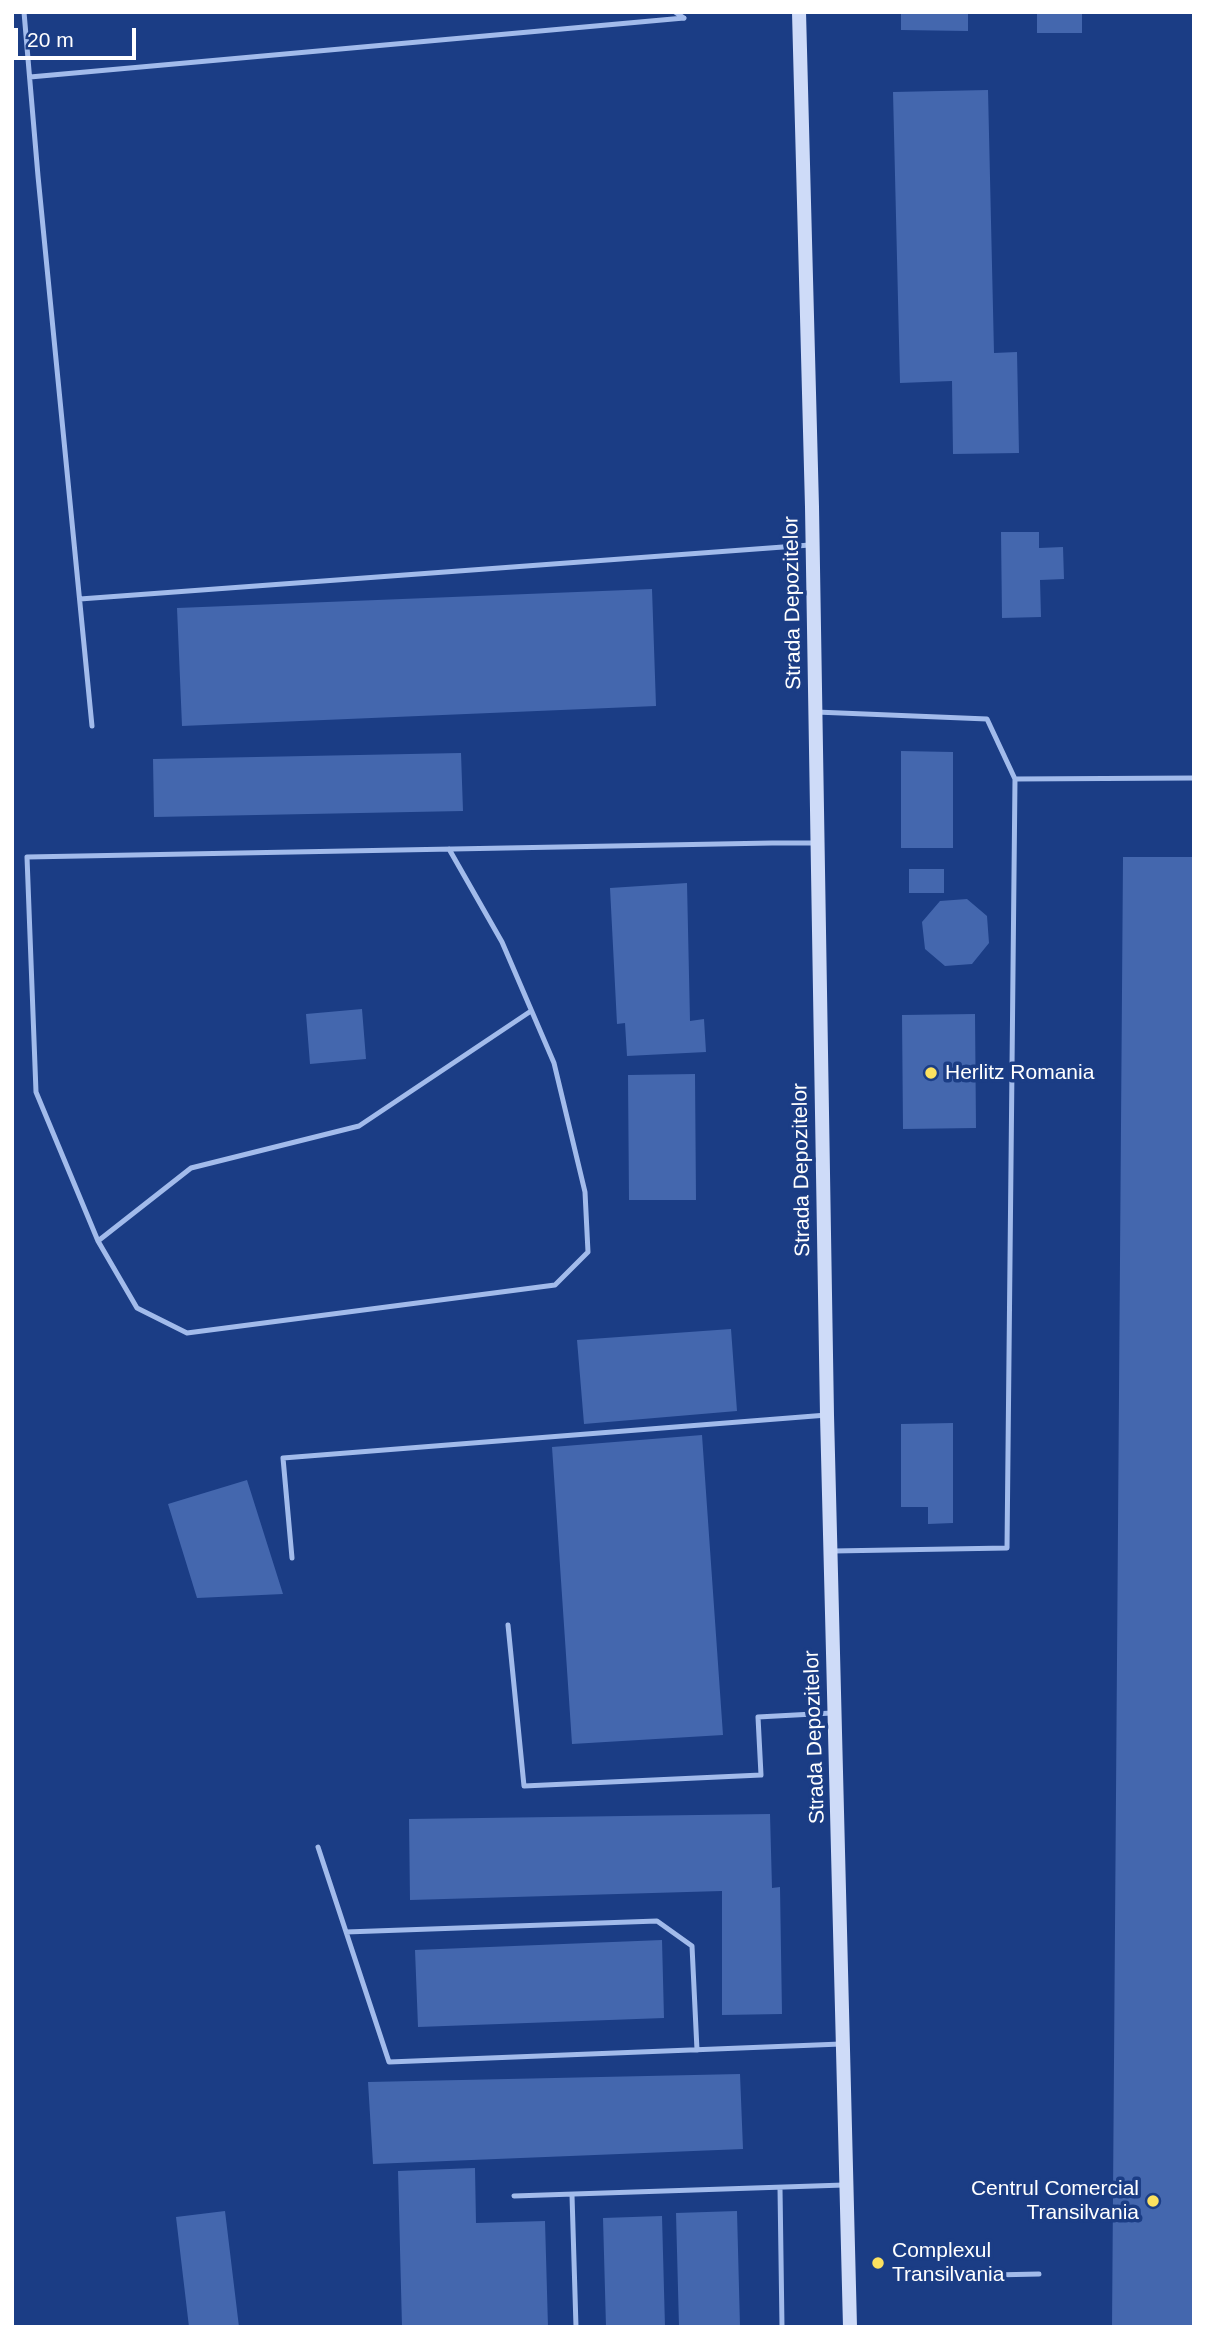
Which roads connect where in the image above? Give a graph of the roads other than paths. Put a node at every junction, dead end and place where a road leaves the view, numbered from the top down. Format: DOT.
graph roads {
  1 [pos="24,12"];
  2 [pos="675,12"];
  3 [pos="799,12"];
  4 [pos="30,78"];
  5 [pos="813,544"];
  6 [pos="80,599"];
  7 [pos="816,712"];
  8 [pos="92,726"];
  9 [pos="1194,778"];
  10 [pos="1014,779"];
  11 [pos="818,843"];
  12 [pos="449,849"];
  13 [pos="531,1011"];
  14 [pos="98,1241"];
  15 [pos="827,1415"];
  16 [pos="830,1551"];
  17 [pos="292,1558"];
  18 [pos="508,1625"];
  19 [pos="835,1713"];
  20 [pos="318,1847"];
  21 [pos="346,1932"];
  22 [pos="844,2044"];
  23 [pos="697,2050"];
  24 [pos="848,2184"];
  25 [pos="779,2188"];
  26 [pos="572,2195"];
  27 [pos="514,2196"];
  28 [pos="1039,2274"];
  29 [pos="946,2276"];
  30 [pos="576,2327"];
  31 [pos="782,2327"];
  32 [pos="850,2327"];
  1 -- 4 [label="lane"];
  2 -- 4 [label="lane"];
  3 -- 5 [label="street, Strada Depozitelor"];
  4 -- 6 [label="lane"];
  5 -- 6 [label="lane"];
  5 -- 7 [label="street, Strada Depozitelor"];
  6 -- 8 [label="lane"];
  7 -- 10 [label="lane"];
  7 -- 11 [label="street, Strada Depozitelor"];
  9 -- 10 [label="lane"];
  10 -- 16 [label="lane"];
  11 -- 12 [label="lane"];
  11 -- 15 [label="street, Strada Depozitelor"];
  12 -- 13 [label="lane"];
  12 -- 14 [label="lane"];
  13 -- 14 [label="lane"];
  13 -- 14 [label="lane"];
  15 -- 16 [label="street, Strada Depozitelor"];
  15 -- 17 [label="lane"];
  16 -- 19 [label="street, Strada Depozitelor"];
  18 -- 19 [label="lane"];
  19 -- 22 [label="street, Strada Depozitelor"];
  20 -- 21 [label="lane"];
  21 -- 23 [label="lane"];
  21 -- 23 [label="lane"];
  22 -- 23 [label="lane"];
  22 -- 24 [label="street, Strada Depozitelor"];
  24 -- 25 [label="lane"];
  24 -- 32 [label="street, Strada Depozitelor"];
  25 -- 26 [label="lane"];
  25 -- 31 [label="lane"];
  26 -- 27 [label="lane"];
  26 -- 30 [label="lane"];
  28 -- 29 [label="lane"];
}
